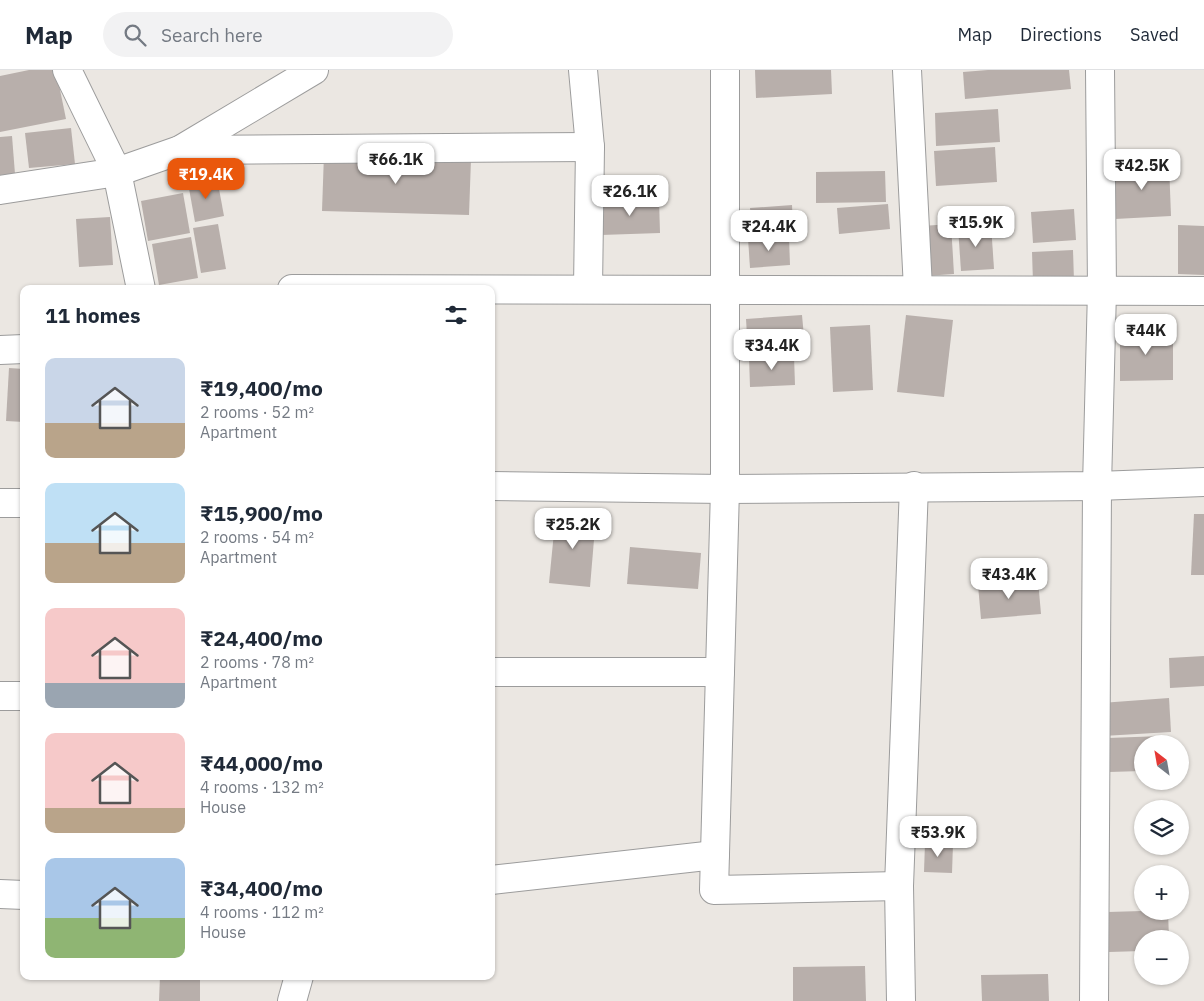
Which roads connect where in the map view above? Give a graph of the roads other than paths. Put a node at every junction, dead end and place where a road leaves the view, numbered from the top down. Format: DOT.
graph roads {
  1 [pos="67,70"];
  2 [pos="314,70"];
  3 [pos="583,70"];
  4 [pos="725,70"];
  5 [pos="907,70"];
  6 [pos="1100,70"];
  7 [pos="590,147"];
  8 [pos="180,150"];
  9 [pos="117,172"];
  10 [pos="0,190"];
  11 [pos="140,285"];
  12 [pos="495,288"];
  13 [pos="588,288"];
  14 [pos="727,288"];
  15 [pos="918,289"];
  16 [pos="1102,290"];
  17 [pos="1204,290"];
  18 [pos="20,349"];
  19 [pos="0,350"];
  20 [pos="1204,482"];
  21 [pos="495,486"];
  22 [pos="914,486"];
  23 [pos="1098,486"];
  24 [pos="725,489"];
  25 [pos="0,503"];
  26 [pos="20,503"];
  27 [pos="495,672"];
  28 [pos="720,672"];
  29 [pos="0,696"];
  30 [pos="20,696"];
  31 [pos="715,855"];
  32 [pos="495,880"];
  33 [pos="899,886"];
  34 [pos="0,894"];
  35 [pos="20,894"];
  36 [pos="298,980"];
  37 [pos="292,1001"];
  38 [pos="901,1001"];
  39 [pos="1094,1001"];
  1 -- 9 [label="street"];
  2 -- 8 [label="street"];
  3 -- 7 [label="street"];
  4 -- 14 [label="street"];
  5 -- 15 [label="street"];
  6 -- 16 [label="street"];
  7 -- 8 [label="street"];
  7 -- 13 [label="street"];
  8 -- 9 [label="street"];
  9 -- 10 [label="street"];
  9 -- 11 [label="street"];
  12 -- 13 [label="street"];
  13 -- 14 [label="street"];
  14 -- 15 [label="street"];
  14 -- 24 [label="street"];
  15 -- 16 [label="street"];
  16 -- 17 [label="street"];
  16 -- 23 [label="street"];
  18 -- 19 [label="street"];
  20 -- 23 [label="street"];
  21 -- 24 [label="street"];
  22 -- 23 [label="street"];
  22 -- 24 [label="street"];
  22 -- 33 [label="street"];
  23 -- 39 [label="street"];
  24 -- 28 [label="street"];
  25 -- 26 [label="street"];
  27 -- 28 [label="street"];
  28 -- 31 [label="street"];
  29 -- 30 [label="street"];
  31 -- 32 [label="street"];
  31 -- 33 [label="street"];
  33 -- 38 [label="street"];
  34 -- 35 [label="street"];
  36 -- 37 [label="street"];
}
